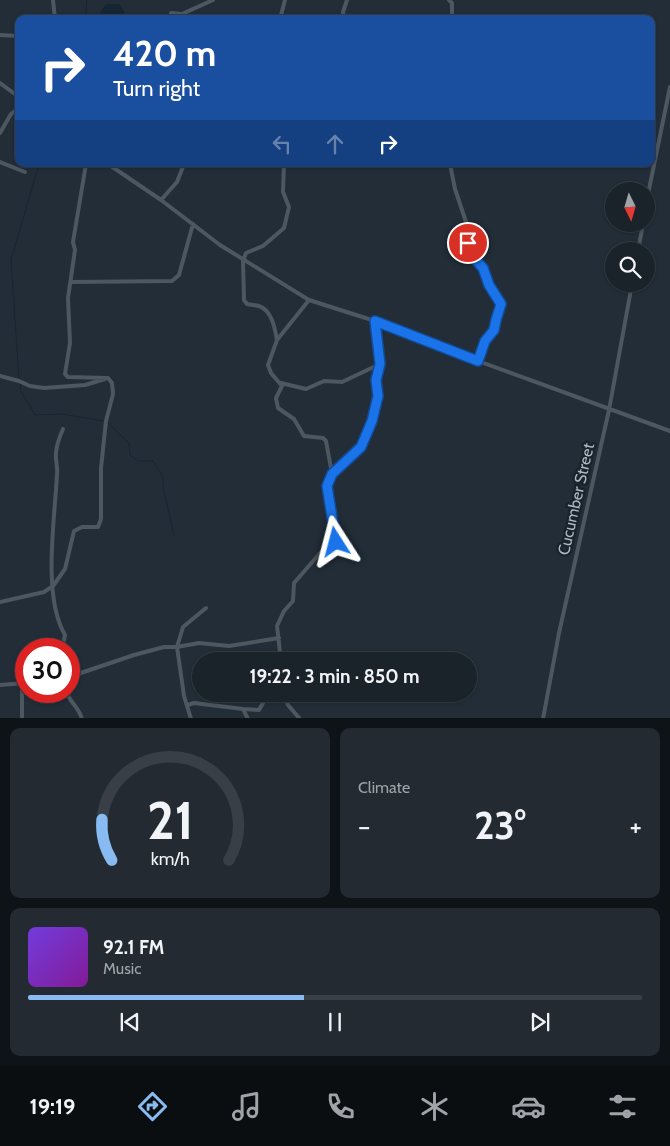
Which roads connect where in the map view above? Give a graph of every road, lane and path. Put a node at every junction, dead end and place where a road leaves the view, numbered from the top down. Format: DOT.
graph roads {
  1 [pos="53,0"];
  2 [pos="212,0"];
  3 [pos="285,0"];
  4 [pos="347,0"];
  5 [pos="449,0"];
  6 [pos="171,13"];
  7 [pos="55,15"];
  8 [pos="281,15"];
  9 [pos="343,15"];
  10 [pos="452,15"];
  11 [pos="0,35"];
  12 [pos="15,36"];
  13 [pos="0,83"];
  14 [pos="670,87"];
  15 [pos="15,94"];
  16 [pos="15,112"];
  17 [pos="0,133"];
  18 [pos="655,160"];
  19 [pos="0,162"];
  20 [pos="86,167"];
  21 [pos="112,167"];
  22 [pos="183,167"];
  23 [pos="284,167"];
  24 [pos="451,167"];
  25 [pos="654,167"];
  26 [pos="25,172"];
  27 [pos="651,182"];
  28 [pos="161,200"];
  29 [pos="193,224"];
  30 [pos="243,261"];
  31 [pos="71,282"];
  32 [pos="631,292"];
  33 [pos="309,300"];
  34 [pos="375,321"];
  35 [pos="277,340"];
  36 [pos="478,361"];
  37 [pos="380,364"];
  38 [pos="0,376"];
  39 [pos="108,378"];
  40 [pos="281,383"];
  41 [pos="609,410"];
  42 [pos="63,429"];
  43 [pos="670,431"];
  44 [pos="332,474"];
  45 [pos="53,586"];
  46 [pos="0,602"];
  47 [pos="206,608"];
  48 [pos="64,638"];
  49 [pos="279,638"];
  50 [pos="177,647"];
  51 [pos="280,652"];
  52 [pos="80,673"];
  53 [pos="15,684"];
  54 [pos="0,685"];
  55 [pos="264,702"];
  56 [pos="287,702"];
  57 [pos="23,703"];
  58 [pos="72,703"];
  59 [pos="188,706"];
  60 [pos="243,709"];
  61 [pos="22,718"];
  62 [pos="82,718"];
  63 [pos="191,718"];
  64 [pos="248,718"];
  65 [pos="300,718"];
  66 [pos="543,718"];
  1 -- 7 [label="street"];
  2 -- 6 [label="street"];
  3 -- 8 [label="street"];
  4 -- 9 [label="street"];
  5 -- 10 [label="street"];
  11 -- 12 [label="street"];
  13 -- 15 [label="street"];
  14 -- 18 [label="street"];
  16 -- 17 [label="street"];
  19 -- 26 [label="street"];
  20 -- 31 [label="street"];
  21 -- 28 [label="street"];
  22 -- 28 [label="street"];
  23 -- 30 [label="street"];
  24 -- 36 [label="street"];
  25 -- 27 [label="street"];
  28 -- 29 [label="street"];
  29 -- 30 [label="street"];
  29 -- 31 [label="street"];
  30 -- 33 [label="street"];
  30 -- 35 [label="street"];
  31 -- 39 [label="street"];
  32 -- 41 [label="street, Cucumber Street"];
  33 -- 34 [label="street"];
  33 -- 35 [label="street"];
  34 -- 36 [label="street"];
  34 -- 37 [label="street"];
  35 -- 40 [label="street"];
  36 -- 41 [label="street"];
  37 -- 40 [label="street"];
  37 -- 44 [label="street"];
  38 -- 39 [label="street"];
  39 -- 45 [label="street"];
  40 -- 44 [label="street"];
  41 -- 43 [label="street"];
  41 -- 66 [label="street, Cucumber Street"];
  42 -- 45 [label="street"];
  44 -- 49 [label="street"];
  45 -- 46 [label="street"];
  45 -- 48 [label="street"];
  47 -- 50 [label="street"];
  49 -- 50 [label="street"];
  49 -- 51 [label="street"];
  50 -- 52 [label="street"];
  50 -- 59 [label="street"];
  53 -- 54 [label="street"];
  55 -- 60 [label="street"];
  56 -- 65 [label="street"];
  57 -- 61 [label="street"];
  58 -- 62 [label="street"];
  59 -- 60 [label="street"];
  59 -- 63 [label="street"];
  60 -- 64 [label="street"];
}
